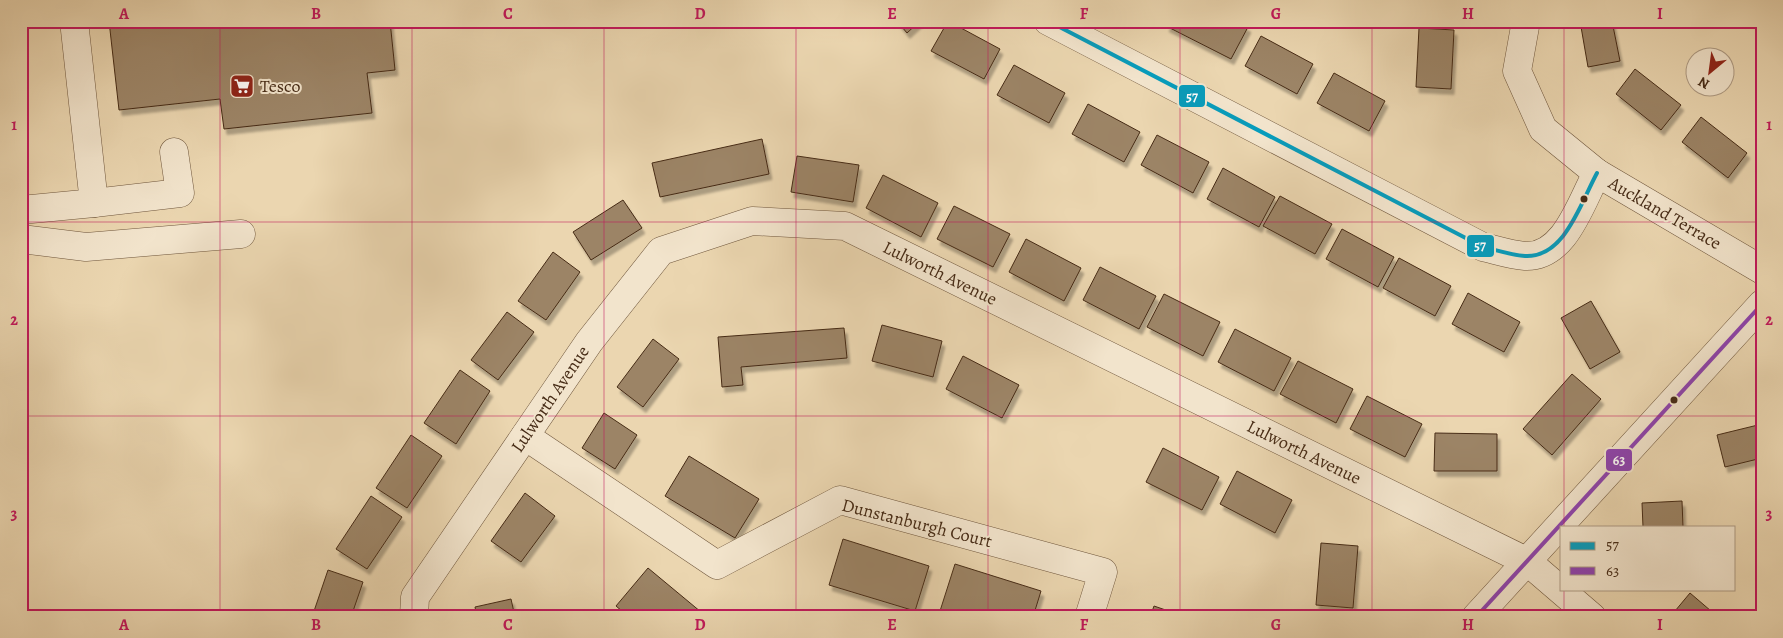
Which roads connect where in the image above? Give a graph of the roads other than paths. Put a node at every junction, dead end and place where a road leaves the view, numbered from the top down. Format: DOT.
graph roads {
  1 [pos="74,21"];
  2 [pos="1048,21"];
  3 [pos="1526,21"];
  4 [pos="174,152"];
  5 [pos="1597,174"];
  6 [pos="94,203"];
  7 [pos="21,210"];
  8 [pos="241,234"];
  9 [pos="21,239"];
  10 [pos="1762,270"];
  11 [pos="1762,304"];
  12 [pos="525,436"];
  13 [pos="1561,526"];
  14 [pos="1560,527"];
  15 [pos="1528,562"];
  16 [pos="1560,590"];
  17 [pos="1561,590"];
  18 [pos="414,617"];
  19 [pos="1089,617"];
  20 [pos="1476,617"];
  21 [pos="1592,617"];
  1 -- 6 [label="street"];
  2 -- 5 [label="street"];
  3 -- 5 [label="street, Auckland Terrace"];
  4 -- 6 [label="street"];
  5 -- 10 [label="street, Auckland Terrace"];
  6 -- 7 [label="street"];
  8 -- 9 [label="street"];
  11 -- 13 [label="street"];
  12 -- 15 [label="street, Lulworth Avenue"];
  12 -- 18 [label="street, Lulworth Avenue"];
  12 -- 19 [label="street, Dunstanburgh Court"];
  14 -- 15 [label="street"];
  15 -- 16 [label="street, Lulworth Avenue"];
  15 -- 20 [label="street"];
  17 -- 21 [label="street, Lulworth Avenue"];
}
